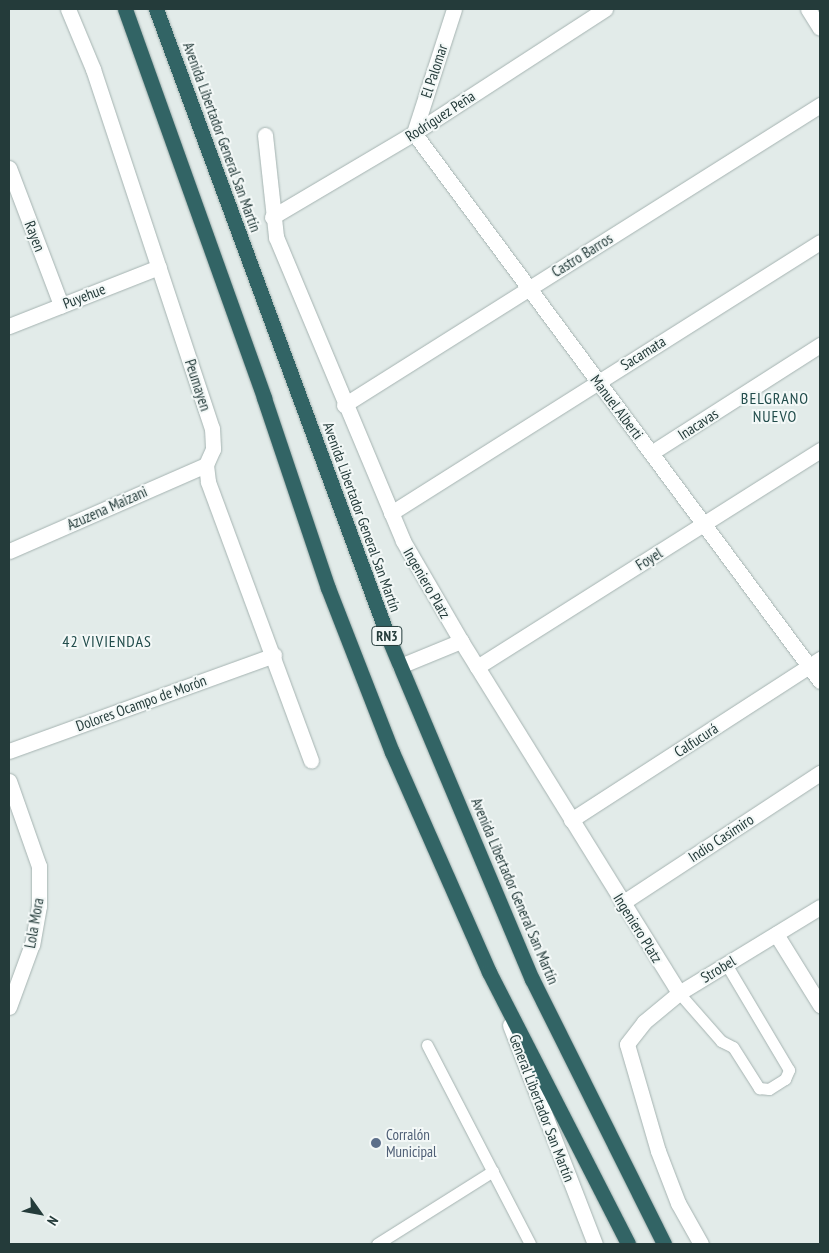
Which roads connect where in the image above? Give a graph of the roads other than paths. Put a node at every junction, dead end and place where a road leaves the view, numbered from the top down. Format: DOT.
graph roads {
  1 [pos="68,9"];
  2 [pos="125,9"];
  3 [pos="156,9"];
  4 [pos="454,9"];
  5 [pos="605,9"];
  6 [pos="808,9"];
  7 [pos="820,28"];
  8 [pos="820,106"];
  9 [pos="414,133"];
  10 [pos="264,135"];
  11 [pos="9,168"];
  12 [pos="272,217"];
  13 [pos="820,242"];
  14 [pos="159,268"];
  15 [pos="529,288"];
  16 [pos="61,305"];
  17 [pos="9,326"];
  18 [pos="820,345"];
  19 [pos="598,382"];
  20 [pos="344,405"];
  21 [pos="820,450"];
  22 [pos="651,453"];
  23 [pos="206,465"];
  24 [pos="391,513"];
  25 [pos="704,524"];
  26 [pos="9,551"];
  27 [pos="461,641"];
  28 [pos="274,655"];
  29 [pos="815,663"];
  30 [pos="400,666"];
  31 [pos="478,667"];
  32 [pos="820,681"];
  33 [pos="9,751"];
  34 [pos="311,761"];
  35 [pos="820,773"];
  36 [pos="9,781"];
  37 [pos="572,820"];
  38 [pos="622,903"];
  39 [pos="820,907"];
  40 [pos="776,934"];
  41 [pos="726,964"];
  42 [pos="490,972"];
  43 [pos="679,993"];
  44 [pos="820,1005"];
  45 [pos="9,1007"];
  46 [pos="427,1044"];
  47 [pos="493,1171"];
  48 [pos="377,1244"];
  49 [pos="530,1244"];
  50 [pos="595,1244"];
  51 [pos="628,1244"];
  52 [pos="664,1244"];
  53 [pos="701,1244"];
  1 -- 14 [label="street, Peumayen"];
  2 -- 42 [label="highway, RN3"];
  3 -- 30 [label="highway, Avenida Libertador General San Martín / RN3"];
  4 -- 9 [label="street, El Palomar"];
  5 -- 9 [label="street, Rodríguez Peña"];
  6 -- 7 [label="street"];
  8 -- 15 [label="street, Castro Barros"];
  9 -- 12 [label="street, Rodríguez Peña"];
  9 -- 15 [label="street, Manuel Alberti"];
  10 -- 12 [label="street, Ingeniero Platz"];
  11 -- 16 [label="street, Rayen"];
  12 -- 20 [label="street, Ingeniero Platz"];
  13 -- 19 [label="street, Sacamata"];
  14 -- 16 [label="street, Puyehue"];
  14 -- 23 [label="street, Peumayen"];
  15 -- 19 [label="street, Manuel Alberti"];
  15 -- 20 [label="street, Castro Barros"];
  16 -- 17 [label="street, Puyehue"];
  18 -- 22 [label="street, Inacavas"];
  19 -- 22 [label="street, Manuel Alberti"];
  19 -- 24 [label="street, Sacamata"];
  20 -- 24 [label="street, Ingeniero Platz"];
  21 -- 25 [label="street, Foyel"];
  22 -- 25 [label="street, Manuel Alberti"];
  23 -- 26 [label="street, Azuzena Maizani"];
  23 -- 28 [label="street, Peumayen"];
  24 -- 27 [label="street, Ingeniero Platz"];
  25 -- 29 [label="street, Manuel Alberti"];
  25 -- 31 [label="street, Foyel"];
  27 -- 30 [label="street"];
  27 -- 31 [label="street, Ingeniero Platz"];
  28 -- 33 [label="street, Dolores Ocampo de Morón"];
  28 -- 34 [label="street, Peumayen"];
  29 -- 32 [label="street, Manuel Alberti"];
  29 -- 37 [label="street, Calfucurá"];
  30 -- 52 [label="highway, Avenida Libertador General San Martín / RN3"];
  31 -- 37 [label="street, Ingeniero Platz"];
  35 -- 38 [label="street, Indio Casimiro"];
  36 -- 45 [label="street, Lola Mora"];
  37 -- 38 [label="street, Ingeniero Platz"];
  38 -- 43 [label="street, Ingeniero Platz"];
  39 -- 40 [label="street, Strobel"];
  40 -- 41 [label="street, Strobel"];
  40 -- 44 [label="street"];
  41 -- 43 [label="street, Strobel"];
  41 -- 43 [label="lane"];
  42 -- 50 [label="street, General Libertador San Martín"];
  42 -- 51 [label="highway, RN3"];
  43 -- 53 [label="street, Strobel"];
  46 -- 47 [label="lane"];
  47 -- 48 [label="lane"];
  47 -- 49 [label="lane"];
}
